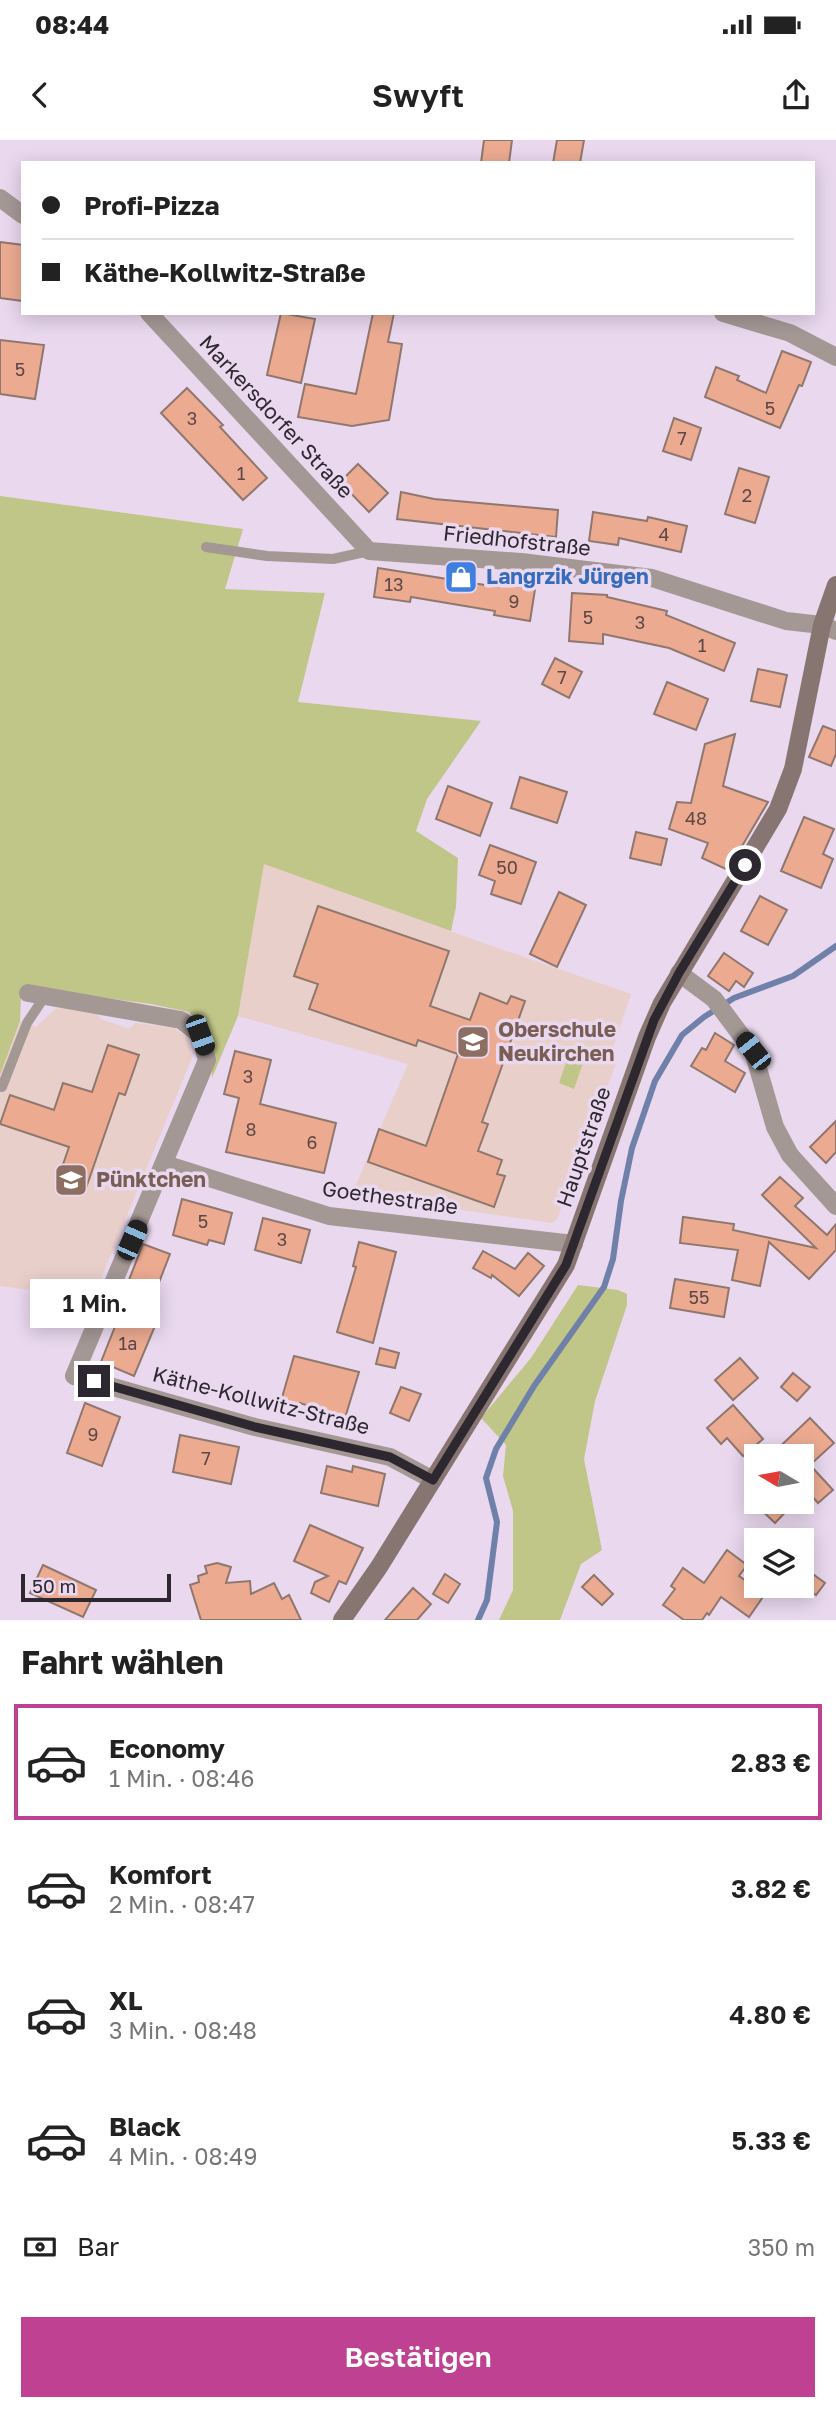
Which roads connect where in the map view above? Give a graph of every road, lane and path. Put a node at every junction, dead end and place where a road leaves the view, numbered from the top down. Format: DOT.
graph roads {
  1 [pos="0,198"];
  2 [pos="21,214"];
  3 [pos="151,315"];
  4 [pos="730,315"];
  5 [pos="836,357"];
  6 [pos="206,547"];
  7 [pos="369,551"];
  8 [pos="836,585"];
  9 [pos="829,628"];
  10 [pos="679,973"];
  11 [pos="36,995"];
  12 [pos="2,1087"];
  13 [pos="165,1164"];
  14 [pos="836,1206"];
  15 [pos="574,1244"];
  16 [pos="433,1480"];
  17 [pos="342,1620"];
  1 -- 2 [label="street"];
  3 -- 7 [label="street, Markersdorfer Straße"];
  4 -- 5 [label="street"];
  6 -- 7 [label="lane"];
  7 -- 9 [label="street, Friedhofstraße"];
  8 -- 9 [label="main road, Hauptstraße"];
  9 -- 10 [label="main road, Hauptstraße"];
  10 -- 14 [label="street"];
  10 -- 15 [label="main road, Hauptstraße"];
  11 -- 12 [label="lane"];
  11 -- 13 [label="street"];
  13 -- 15 [label="street, Goethestraße"];
  13 -- 16 [label="street, Käthe-Kollwitz-Straße"];
  15 -- 16 [label="main road, Hauptstraße"];
  16 -- 17 [label="main road, Hauptstraße"];
}
